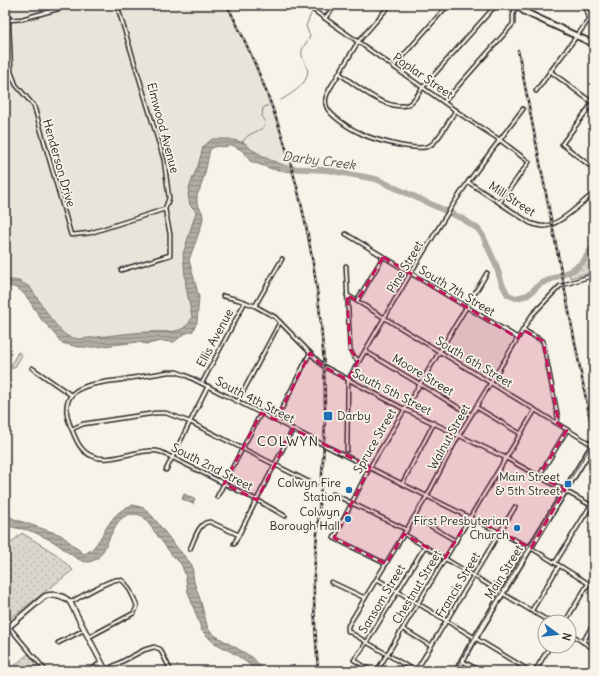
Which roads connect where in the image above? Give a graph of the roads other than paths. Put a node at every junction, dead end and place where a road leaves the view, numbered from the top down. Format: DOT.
graph roads {
  1 [pos="8,5"];
  2 [pos="72,5"];
  3 [pos="117,5"];
  4 [pos="306,5"];
  5 [pos="336,5"];
  6 [pos="390,5"];
  7 [pos="448,5"];
  8 [pos="496,5"];
  9 [pos="516,5"];
  10 [pos="585,5"];
  11 [pos="324,18"];
  12 [pos="594,19"];
  13 [pos="9,20"];
  14 [pos="590,21"];
  15 [pos="577,36"];
  16 [pos="358,42"];
  17 [pos="594,44"];
  18 [pos="394,66"];
  19 [pos="550,72"];
  20 [pos="339,73"];
  21 [pos="423,87"];
  22 [pos="536,91"];
  23 [pos="444,102"];
  24 [pos="594,102"];
  25 [pos="522,109"];
  26 [pos="456,110"];
  27 [pos="500,140"];
  28 [pos="594,169"];
  29 [pos="468,182"];
  30 [pos="594,193"];
  31 [pos="500,202"];
  32 [pos="165,208"];
  33 [pos="346,234"];
  34 [pos="383,257"];
  35 [pos="282,259"];
  36 [pos="346,266"];
  37 [pos="121,270"];
  38 [pos="486,273"];
  39 [pos="410,274"];
  40 [pos="593,275"];
  41 [pos="347,295"];
  42 [pos="222,296"];
  43 [pos="357,301"];
  44 [pos="245,302"];
  45 [pos="255,306"];
  46 [pos="466,307"];
  47 [pos="384,318"];
  48 [pos="280,322"];
  49 [pos="523,330"];
  50 [pos="518,338"];
  51 [pos="365,350"];
  52 [pos="438,351"];
  53 [pos="310,353"];
  54 [pos="358,360"];
  55 [pos="32,368"];
  56 [pos="348,380"];
  57 [pos="202,383"];
  58 [pos="491,383"];
  59 [pos="420,384"];
  60 [pos="208,386"];
  61 [pos="71,395"];
  62 [pos="238,401"];
  63 [pos="476,407"];
  64 [pos="404,409"];
  65 [pos="535,410"];
  66 [pos="261,413"];
  67 [pos="471,415"];
  68 [pos="276,420"];
  69 [pos="190,422"];
  70 [pos="556,422"];
  71 [pos="434,423"];
  72 [pos="72,429"];
  73 [pos="293,429"];
  74 [pos="567,430"];
  75 [pos="521,434"];
  76 [pos="459,435"];
  77 [pos="594,444"];
  78 [pos="242,448"];
  79 [pos="347,450"];
  80 [pos="172,457"];
  81 [pos="506,458"];
  82 [pos="275,464"];
  83 [pos="370,467"];
  84 [pos="166,470"];
  85 [pos="539,476"];
  86 [pos="224,484"];
  87 [pos="402,484"];
  88 [pos="315,485"];
  89 [pos="565,490"];
  90 [pos="333,494"];
  91 [pos="427,496"];
  92 [pos="217,497"];
  93 [pos="257,500"];
  94 [pos="351,503"];
  95 [pos="591,505"];
  96 [pos="515,507"];
  97 [pos="594,507"];
  98 [pos="285,516"];
  99 [pos="415,516"];
  100 [pos="470,517"];
  101 [pos="407,530"];
  102 [pos="500,532"];
  103 [pos="404,534"];
  104 [pos="239,535"];
  105 [pos="456,541"];
  106 [pos="234,544"];
  107 [pos="425,546"];
  108 [pos="531,548"];
  109 [pos="190,549"];
  110 [pos="445,558"];
  111 [pos="555,563"];
  112 [pos="386,564"];
  113 [pos="559,566"];
  114 [pos="474,576"];
  115 [pos="377,579"];
  116 [pos="332,582"];
  117 [pos="588,584"];
  118 [pos="594,587"];
  119 [pos="397,590"];
  120 [pos="503,593"];
  121 [pos="365,598"];
  122 [pos="70,602"];
  123 [pos="419,603"];
  124 [pos="532,610"];
  125 [pos="538,614"];
  126 [pos="570,614"];
  127 [pos="447,621"];
  128 [pos="594,623"];
  129 [pos="9,627"];
  130 [pos="402,629"];
  131 [pos="5,630"];
  132 [pos="84,630"];
  133 [pos="88,638"];
  134 [pos="475,638"];
  135 [pos="577,638"];
  136 [pos="367,642"];
  137 [pos="583,642"];
  138 [pos="58,643"];
  139 [pos="432,646"];
  140 [pos="594,649"];
  141 [pos="545,654"];
  142 [pos="387,655"];
  143 [pos="462,661"];
  144 [pos="101,662"];
  145 [pos="46,671"];
  146 [pos="90,671"];
  147 [pos="106,671"];
  148 [pos="171,671"];
  149 [pos="372,671"];
  150 [pos="377,671"];
  151 [pos="416,671"];
  152 [pos="458,671"];
  153 [pos="480,671"];
  154 [pos="530,671"];
  155 [pos="535,671"];
  1 -- 13 [label="street, Henderson Drive"];
  2 -- 13 [label="street"];
  3 -- 32 [label="street, Elmwood Avenue"];
  4 -- 11 [label="street, Poplar Street"];
  5 -- 11 [label="street"];
  6 -- 16 [label="street"];
  7 -- 18 [label="street"];
  8 -- 21 [label="street"];
  9 -- 15 [label="main road"];
  9 -- 23 [label="street"];
  10 -- 14 [label="street"];
  11 -- 16 [label="street, Poplar Street"];
  12 -- 14 [label="street"];
  13 -- 32 [label="street, Henderson Drive"];
  14 -- 15 [label="street"];
  15 -- 17 [label="main road"];
  15 -- 19 [label="street"];
  16 -- 18 [label="street, Poplar Street"];
  16 -- 20 [label="street"];
  18 -- 21 [label="street, Poplar Street"];
  19 -- 22 [label="street"];
  19 -- 24 [label="street"];
  20 -- 21 [label="street"];
  20 -- 26 [label="street"];
  21 -- 23 [label="street, Poplar Street"];
  23 -- 26 [label="street, Poplar Street"];
  24 -- 28 [label="street"];
  25 -- 27 [label="street, Pine Street"];
  26 -- 27 [label="street, Poplar Street"];
  27 -- 29 [label="street, Pine Street"];
  27 -- 31 [label="street, Poplar Street"];
  29 -- 31 [label="street, Mill Street"];
  29 -- 39 [label="street, Pine Street"];
  30 -- 31 [label="street, Mill Street"];
  32 -- 37 [label="street, Elmwood Avenue"];
  33 -- 34 [label="street, South 7th Street"];
  34 -- 39 [label="street, South 7th Street"];
  34 -- 43 [label="street"];
  35 -- 45 [label="street"];
  36 -- 41 [label="street"];
  38 -- 46 [label="street, Spruce Street"];
  39 -- 46 [label="street, South 7th Street"];
  39 -- 47 [label="street, Pine Street"];
  40 -- 49 [label="street, Walnut Street"];
  41 -- 43 [label="street, South 6th Street"];
  41 -- 54 [label="street"];
  42 -- 44 [label="street, South 5th Street"];
  43 -- 47 [label="street, South 6th Street"];
  44 -- 45 [label="street, South 5th Street"];
  44 -- 57 [label="street, Ellis Avenue"];
  45 -- 48 [label="street, South 5th Street"];
  46 -- 50 [label="street, South 7th Street"];
  46 -- 52 [label="street, Spruce Street"];
  47 -- 51 [label="street, Pine Street"];
  47 -- 52 [label="street, South 6th Street"];
  48 -- 53 [label="street, South 5th Street"];
  48 -- 62 [label="street"];
  49 -- 50 [label="street, Walnut Street"];
  49 -- 70 [label="street"];
  50 -- 58 [label="street, Walnut Street"];
  51 -- 54 [label="street, Pine Street"];
  51 -- 59 [label="street, Moore Street"];
  52 -- 58 [label="street, South 6th Street"];
  52 -- 59 [label="street, Spruce Street"];
  53 -- 56 [label="street, South 5th Street"];
  53 -- 68 [label="street"];
  54 -- 56 [label="street, Pine Street"];
  55 -- 61 [label="street"];
  56 -- 64 [label="street, South 5th Street"];
  56 -- 79 [label="street, Pine Street"];
  57 -- 60 [label="street, South 4th Street"];
  57 -- 61 [label="street, South 4th Street"];
  58 -- 63 [label="street, Walnut Street"];
  58 -- 65 [label="street, South 6th Street"];
  59 -- 64 [label="street, Spruce Street"];
  59 -- 67 [label="street, Moore Street"];
  60 -- 62 [label="street, South 4th Street"];
  60 -- 69 [label="street, Ellis Avenue"];
  61 -- 72 [label="street"];
  62 -- 66 [label="street, South 4th Street"];
  63 -- 67 [label="street, Walnut Street"];
  63 -- 75 [label="street"];
  64 -- 71 [label="street, South 5th Street"];
  64 -- 83 [label="street, Spruce Street"];
  65 -- 70 [label="street, South 6th Street"];
  65 -- 75 [label="street, Chestnut Street"];
  66 -- 68 [label="street, South 4th Street"];
  66 -- 78 [label="street"];
  67 -- 76 [label="street, Walnut Street"];
  68 -- 73 [label="street, South 4th Street"];
  69 -- 72 [label="street"];
  69 -- 78 [label="street"];
  69 -- 80 [label="street, Ellis Avenue"];
  70 -- 74 [label="street, South 6th Street"];
  71 -- 76 [label="street, South 5th Street"];
  71 -- 87 [label="street"];
  72 -- 80 [label="street, South 2nd Street"];
  73 -- 82 [label="street"];
  73 -- 83 [label="street, South 4th Street, bridge"];
  74 -- 77 [label="street, South 6th Street"];
  74 -- 85 [label="street"];
  75 -- 81 [label="street, Chestnut Street"];
  76 -- 81 [label="street, South 5th Street"];
  76 -- 91 [label="street, Walnut Street"];
  77 -- 89 [label="main road, Main Street"];
  78 -- 82 [label="street"];
  78 -- 86 [label="street"];
  80 -- 84 [label="street, Ellis Avenue"];
  80 -- 86 [label="street, South 2nd Street"];
  81 -- 85 [label="street, South 5th Street"];
  81 -- 100 [label="street, Chestnut Street"];
  82 -- 88 [label="street"];
  82 -- 93 [label="street"];
  83 -- 87 [label="street, South 4th Street"];
  83 -- 94 [label="street, Spruce Street"];
  85 -- 89 [label="street, South 5th Street"];
  86 -- 92 [label="street"];
  86 -- 93 [label="street, South 2nd Street"];
  87 -- 91 [label="street, South 4th Street"];
  89 -- 95 [label="street, South 5th Street"];
  89 -- 108 [label="main road, Main Street"];
  90 -- 94 [label="street"];
  91 -- 99 [label="street, Walnut Street"];
  91 -- 100 [label="street, South 4th Street"];
  93 -- 98 [label="street, South 2nd Street"];
  93 -- 104 [label="street"];
  94 -- 101 [label="street"];
  94 -- 112 [label="street, Spruce Street"];
  95 -- 97 [label="street, South 5th Street"];
  95 -- 111 [label="street"];
  96 -- 102 [label="street, Francis Street"];
  99 -- 101 [label="street, Walnut Street"];
  99 -- 105 [label="street"];
  100 -- 102 [label="street, South 4th Street"];
  100 -- 105 [label="street, Chestnut Street"];
  101 -- 103 [label="street, Walnut Street"];
  102 -- 108 [label="street, South 4th Street"];
  102 -- 114 [label="street, Francis Street"];
  103 -- 107 [label="street"];
  103 -- 112 [label="street, Walnut Street"];
  104 -- 106 [label="street"];
  104 -- 109 [label="street"];
  105 -- 110 [label="street, Chestnut Street"];
  107 -- 110 [label="street"];
  107 -- 119 [label="street, Sansom Street"];
  108 -- 111 [label="street, South 4th Street"];
  108 -- 120 [label="main road, Main Street"];
  110 -- 114 [label="street"];
  110 -- 123 [label="street, Chestnut Street"];
  111 -- 113 [label="street, South 4th Street"];
  112 -- 115 [label="street, Walnut Street"];
  113 -- 117 [label="street, South 4th Street"];
  113 -- 124 [label="street"];
  114 -- 120 [label="street"];
  114 -- 127 [label="street, Francis Street"];
  115 -- 119 [label="street"];
  115 -- 121 [label="street, Walnut Street"];
  116 -- 121 [label="street"];
  117 -- 118 [label="street, South 4th Street"];
  117 -- 126 [label="street"];
  119 -- 123 [label="street"];
  119 -- 136 [label="street, Sansom Street"];
  120 -- 124 [label="street"];
  120 -- 134 [label="main road, Main Street"];
  121 -- 136 [label="street, Walnut Street"];
  122 -- 129 [label="street"];
  122 -- 132 [label="street"];
  122 -- 133 [label="street"];
  123 -- 127 [label="street"];
  123 -- 130 [label="street, Chestnut Street"];
  124 -- 125 [label="street"];
  127 -- 134 [label="street"];
  127 -- 139 [label="street, Francis Street"];
  128 -- 137 [label="street"];
  129 -- 131 [label="street"];
  129 -- 145 [label="street"];
  130 -- 139 [label="street"];
  130 -- 142 [label="street, Chestnut Street"];
  132 -- 133 [label="street"];
  132 -- 138 [label="street"];
  133 -- 144 [label="street"];
  134 -- 143 [label="main road, Main Street"];
  134 -- 154 [label="street"];
  135 -- 137 [label="street"];
  136 -- 142 [label="street"];
  136 -- 149 [label="street, Sansom Street"];
  137 -- 140 [label="street"];
  139 -- 151 [label="street, Francis Street"];
  141 -- 155 [label="street"];
  142 -- 150 [label="street, Chestnut Street"];
  142 -- 151 [label="street"];
  143 -- 152 [label="main road, Main Street"];
  143 -- 153 [label="street"];
  144 -- 146 [label="street"];
  144 -- 147 [label="street"];
  147 -- 148 [label="street"];
}
